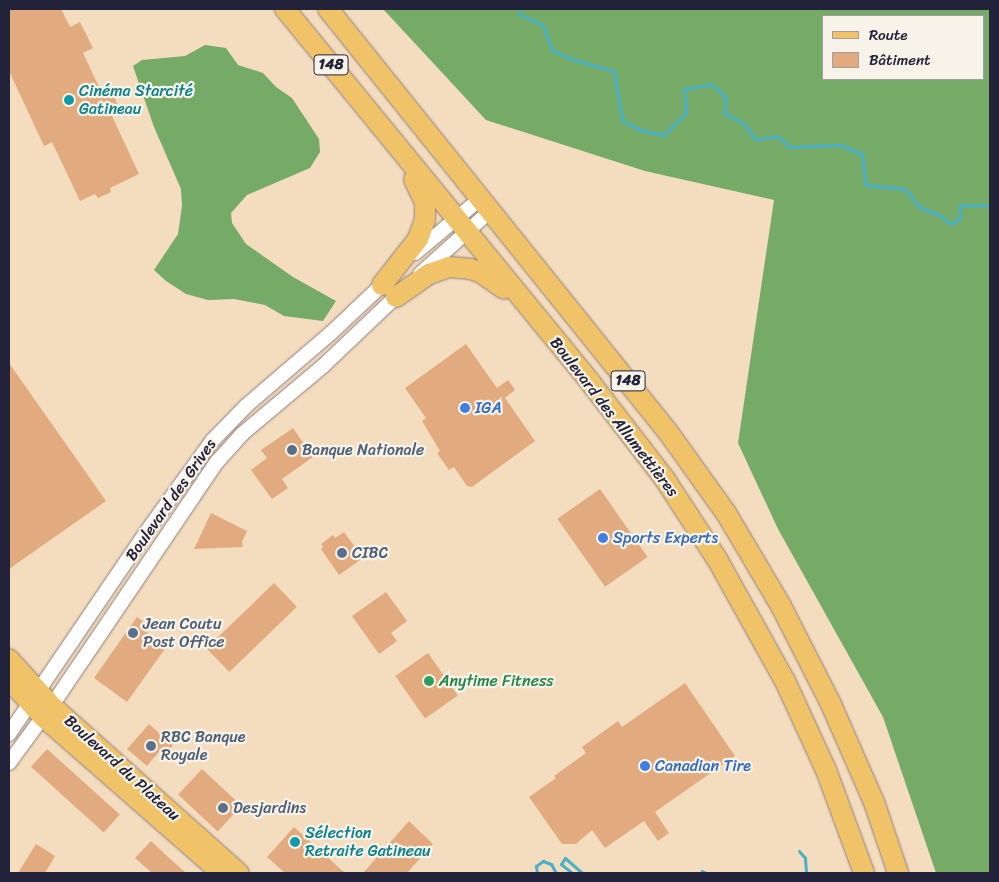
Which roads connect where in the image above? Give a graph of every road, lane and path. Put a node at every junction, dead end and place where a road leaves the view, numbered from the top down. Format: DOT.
graph roads {
  1 [pos="285,9"];
  2 [pos="328,9"];
  3 [pos="376,121"];
  4 [pos="485,205"];
  5 [pos="461,224"];
  6 [pos="389,291"];
  7 [pos="536,318"];
  8 [pos="9,658"];
  9 [pos="9,681"];
  10 [pos="41,705"];
  11 [pos="9,734"];
  12 [pos="9,764"];
  13 [pos="220,873"];
  14 [pos="240,873"];
  15 [pos="864,873"];
  16 [pos="898,873"];
  1 -- 3 [label="highway, Boulevard des Allumettières / 148"];
  2 -- 4 [label="highway, Boulevard des Allumettières / 148"];
  3 -- 5 [label="highway, Boulevard des Allumettières / 148"];
  3 -- 6 [label="highway"];
  4 -- 5 [label="street, Boulevard des Grives"];
  4 -- 16 [label="highway, Boulevard des Allumettières / 148"];
  5 -- 6 [label="street, Boulevard des Grives"];
  5 -- 7 [label="highway, Boulevard des Allumettières / 148"];
  6 -- 7 [label="highway"];
  6 -- 10 [label="street, Boulevard des Grives"];
  6 -- 10 [label="street, Boulevard des Grives"];
  7 -- 15 [label="highway, Boulevard des Allumettières / 148"];
  8 -- 10 [label="main road, Boulevard du Plateau"];
  9 -- 10 [label="main road, Boulevard du Plateau"];
  10 -- 11 [label="street, Boulevard des Grives"];
  10 -- 12 [label="street, Boulevard des Grives"];
  10 -- 13 [label="main road, Boulevard du Plateau"];
  10 -- 14 [label="main road, Boulevard du Plateau"];
}
